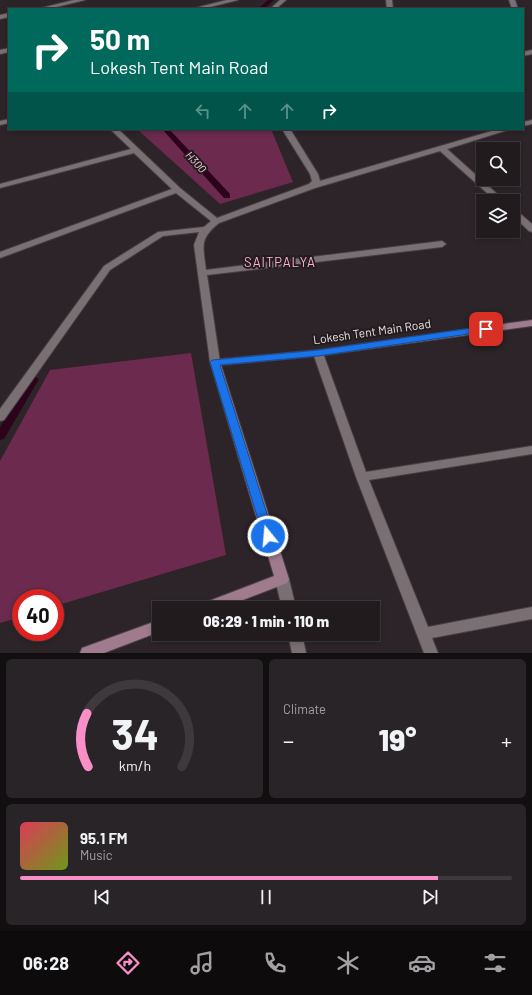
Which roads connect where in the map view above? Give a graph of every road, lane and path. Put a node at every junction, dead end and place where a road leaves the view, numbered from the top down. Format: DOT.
graph roads {
  1 [pos="82,0"];
  2 [pos="235,0"];
  3 [pos="283,0"];
  4 [pos="45,8"];
  5 [pos="199,8"];
  6 [pos="274,8"];
  7 [pos="115,130"];
  8 [pos="287,130"];
  9 [pos="503,130"];
  10 [pos="441,148"];
  11 [pos="137,150"];
  12 [pos="0,186"];
  13 [pos="312,186"];
  14 [pos="177,190"];
  15 [pos="493,194"];
  16 [pos="520,218"];
  17 [pos="216,221"];
  18 [pos="206,229"];
  19 [pos="532,229"];
  20 [pos="442,244"];
  21 [pos="0,255"];
  22 [pos="202,274"];
  23 [pos="532,323"];
  24 [pos="318,353"];
  25 [pos="215,362"];
  26 [pos="3,407"];
  27 [pos="0,417"];
  28 [pos="532,450"];
  29 [pos="362,477"];
  30 [pos="282,580"];
  31 [pos="225,601"];
  32 [pos="287,601"];
  33 [pos="532,613"];
  34 [pos="152,629"];
  35 [pos="423,634"];
  36 [pos="296,641"];
  37 [pos="87,653"];
  38 [pos="299,653"];
  39 [pos="431,653"];
  1 -- 4 [label="street"];
  2 -- 5 [label="street"];
  3 -- 6 [label="street"];
  7 -- 11 [label="street"];
  8 -- 13 [label="street"];
  9 -- 10 [label="street"];
  10 -- 13 [label="street"];
  10 -- 15 [label="street"];
  11 -- 12 [label="street"];
  11 -- 14 [label="street"];
  13 -- 17 [label="street"];
  14 -- 17 [label="street"];
  14 -- 21 [label="street"];
  16 -- 19 [label="street"];
  17 -- 18 [label="street"];
  18 -- 22 [label="street"];
  18 -- 26 [label="street"];
  20 -- 22 [label="street"];
  22 -- 25 [label="street"];
  23 -- 24 [label="street, Lokesh Tent Main Road"];
  24 -- 25 [label="street, Lokesh Tent Main Road"];
  24 -- 29 [label="street"];
  25 -- 30 [label="street"];
  26 -- 27 [label="street"];
  28 -- 29 [label="street"];
  29 -- 35 [label="street"];
  30 -- 31 [label="street"];
  30 -- 32 [label="street"];
  33 -- 35 [label="street"];
  34 -- 37 [label="street"];
  35 -- 39 [label="street"];
  36 -- 38 [label="street"];
}
